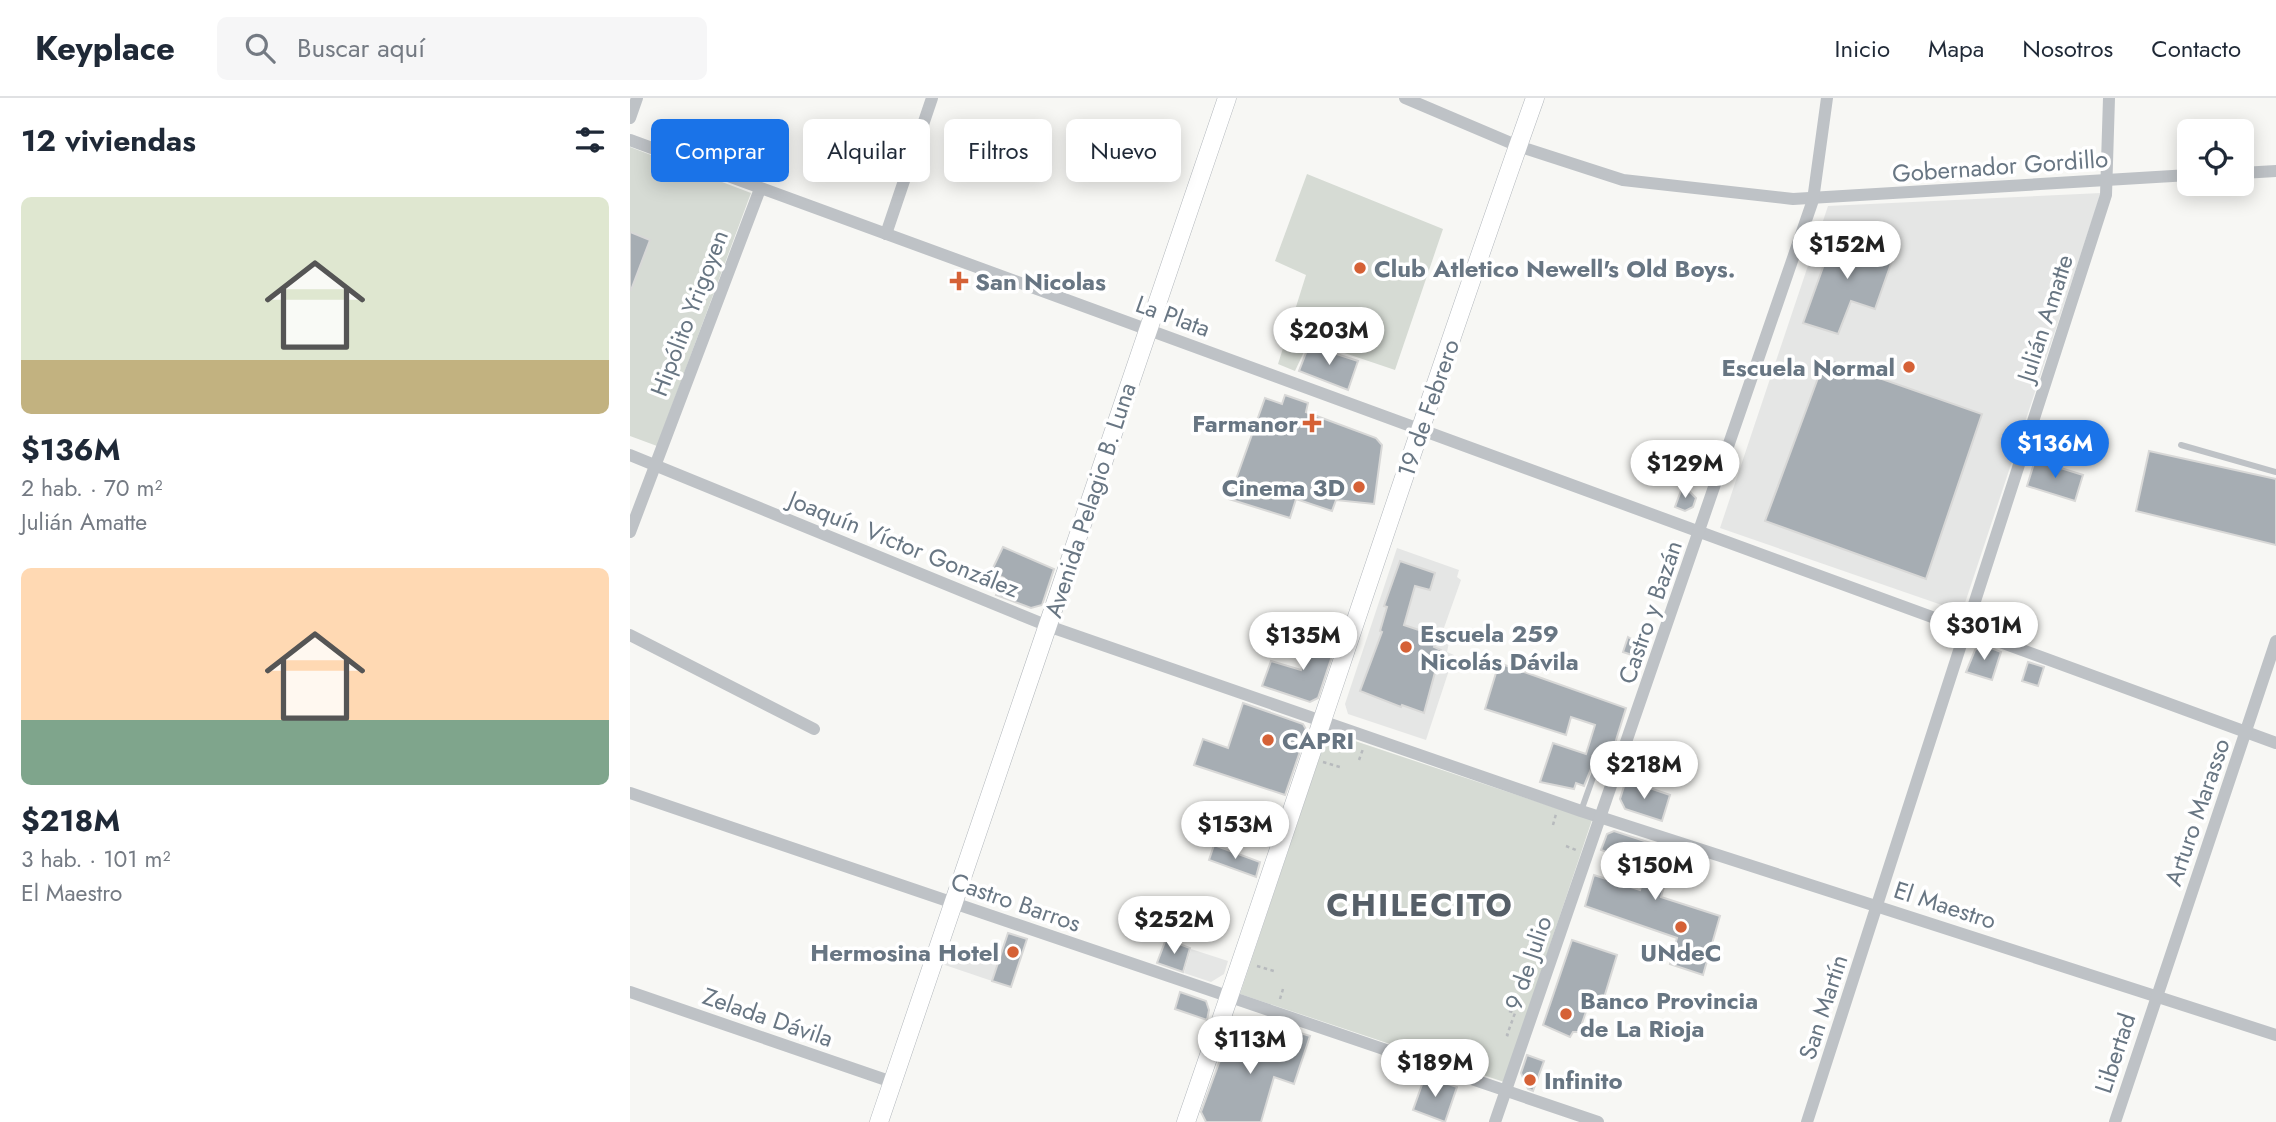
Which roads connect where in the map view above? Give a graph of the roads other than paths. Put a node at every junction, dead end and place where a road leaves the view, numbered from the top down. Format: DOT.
graph roads {
  1 [pos="637,98"];
  2 [pos="932,98"];
  3 [pos="1227,98"];
  4 [pos="1405,98"];
  5 [pos="1535,98"];
  6 [pos="1827,98"];
  7 [pos="2109,98"];
  8 [pos="630,118"];
  9 [pos="630,140"];
  10 [pos="1518,146"];
  11 [pos="2276,171"];
  12 [pos="2254,172"];
  13 [pos="2177,177"];
  14 [pos="2107,180"];
  15 [pos="760,189"];
  16 [pos="1813,200"];
  17 [pos="886,234"];
  18 [pos="1147,329"];
  19 [pos="1419,431"];
  20 [pos="2181,445"];
  21 [pos="630,455"];
  22 [pos="654,464"];
  23 [pos="2276,472"];
  24 [pos="630,532"];
  25 [pos="1701,532"];
  26 [pos="1048,626"];
  27 [pos="1967,629"];
  28 [pos="630,635"];
  29 [pos="2276,641"];
  30 [pos="1325,720"];
  31 [pos="814,729"];
  32 [pos="2246,732"];
  33 [pos="2276,743"];
  34 [pos="1616,773"];
  35 [pos="630,793"];
  36 [pos="1581,811"];
  37 [pos="1600,817"];
  38 [pos="952,902"];
  39 [pos="1879,906"];
  40 [pos="630,992"];
  41 [pos="2156,996"];
  42 [pos="1229,998"];
  43 [pos="2276,1035"];
  44 [pos="892,1082"];
  45 [pos="1507,1090"];
  46 [pos="879,1122"];
  47 [pos="1186,1122"];
  48 [pos="1495,1122"];
  49 [pos="1598,1122"];
  50 [pos="1807,1122"];
  51 [pos="2115,1122"];
  1 -- 8 [label="street"];
  2 -- 17 [label="street"];
  3 -- 18 [label="main road, Avenida Pelagio B. Luna"];
  4 -- 10 [label="street, Gobernador Gordillo"];
  5 -- 10 [label="main road, 19 de Febrero"];
  6 -- 16 [label="street, Castro y Bazán"];
  7 -- 14 [label="street, Julián Amatte"];
  9 -- 15 [label="street, La Plata"];
  10 -- 16 [label="street, Gobernador Gordillo"];
  10 -- 19 [label="main road, 19 de Febrero"];
  11 -- 12 [label="street"];
  13 -- 14 [label="street, Gobernador Gordillo"];
  14 -- 16 [label="street, Gobernador Gordillo"];
  14 -- 27 [label="street, Julián Amatte"];
  15 -- 17 [label="street, La Plata"];
  15 -- 22 [label="street, Hipólito Yrigoyen"];
  16 -- 25 [label="street, Castro y Bazán"];
  17 -- 18 [label="street, La Plata"];
  18 -- 19 [label="street, La Plata"];
  18 -- 26 [label="main road, Avenida Pelagio B. Luna"];
  19 -- 25 [label="street, La Plata"];
  19 -- 30 [label="main road, 19 de Febrero"];
  20 -- 23 [label="lane"];
  21 -- 22 [label="street, Joaquín Víctor González"];
  22 -- 24 [label="street, Hipólito Yrigoyen"];
  22 -- 26 [label="street, Joaquín Víctor González"];
  25 -- 27 [label="street, La Plata"];
  25 -- 34 [label="street, Castro y Bazán"];
  26 -- 30 [label="street, Joaquín Víctor González"];
  26 -- 38 [label="main road, Avenida Pelagio B. Luna"];
  27 -- 32 [label="street, La Plata"];
  27 -- 39 [label="street, Julián Amatte"];
  28 -- 31 [label="street"];
  29 -- 32 [label="street, Arturo Marasso"];
  30 -- 36 [label="street, Joaquín Víctor González"];
  30 -- 42 [label="main road, 19 de Febrero"];
  32 -- 33 [label="street, La Plata"];
  32 -- 41 [label="street, Arturo Marasso"];
  34 -- 36 [label="lane"];
  34 -- 37 [label="street, Castro y Bazán"];
  35 -- 38 [label="street, Castro Barros"];
  36 -- 37 [label="street, Joaquín Víctor González"];
  37 -- 39 [label="street, El Maestro"];
  37 -- 45 [label="street, 9 de Julio"];
  38 -- 42 [label="street, Castro Barros"];
  38 -- 44 [label="main road, Avenida Pelagio B. Luna"];
  39 -- 41 [label="street, El Maestro"];
  39 -- 50 [label="street, San Martín"];
  40 -- 44 [label="street, Zelada Dávila"];
  41 -- 43 [label="street, El Maestro"];
  41 -- 51 [label="street, Libertad"];
  42 -- 45 [label="street, Castro Barros"];
  42 -- 47 [label="main road, 19 de Febrero"];
  44 -- 46 [label="main road, Avenida Pelagio B. Luna"];
  45 -- 48 [label="street, 9 de Julio"];
  45 -- 49 [label="street, Castro Barros"];
}
